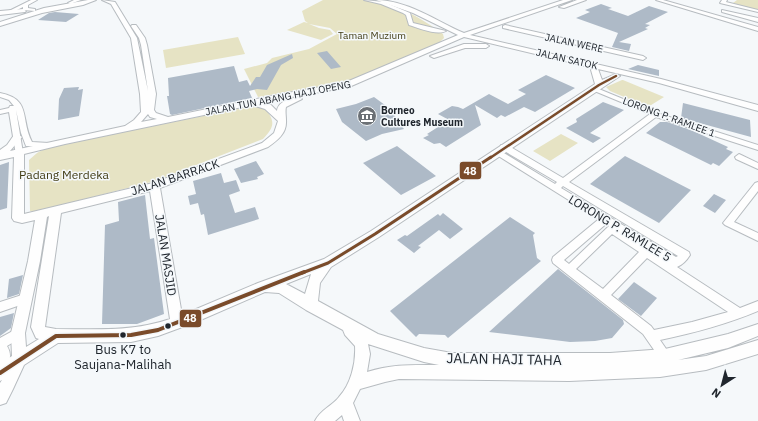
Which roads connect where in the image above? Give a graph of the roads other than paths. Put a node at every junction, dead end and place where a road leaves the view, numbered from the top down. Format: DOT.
graph roads {
  1 [pos="35,0"];
  2 [pos="84,0"];
  3 [pos="93,0"];
  4 [pos="105,0"];
  5 [pos="366,0"];
  6 [pos="379,0"];
  7 [pos="569,0"];
  8 [pos="583,0"];
  9 [pos="658,0"];
  10 [pos="725,0"];
  11 [pos="114,1"];
  12 [pos="70,3"];
  13 [pos="78,3"];
  14 [pos="26,4"];
  15 [pos="732,4"];
  16 [pos="33,10"];
  17 [pos="724,11"];
  18 [pos="758,11"];
  19 [pos="11,12"];
  20 [pos="0,13"];
  21 [pos="713,16"];
  22 [pos="12,19"];
  23 [pos="758,20"];
  24 [pos="0,24"];
  25 [pos="486,27"];
  26 [pos="505,27"];
  27 [pos="758,29"];
  28 [pos="445,30"];
  29 [pos="465,38"];
  30 [pos="444,44"];
  31 [pos="498,48"];
  32 [pos="536,52"];
  33 [pos="643,58"];
  34 [pos="420,60"];
  35 [pos="595,70"];
  36 [pos="606,73"];
  37 [pos="616,76"];
  38 [pos="661,81"];
  39 [pos="596,87"];
  40 [pos="0,95"];
  41 [pos="0,99"];
  42 [pos="718,99"];
  43 [pos="252,103"];
  44 [pos="758,104"];
  45 [pos="758,108"];
  46 [pos="13,109"];
  47 [pos="0,112"];
  48 [pos="655,114"];
  49 [pos="758,114"];
  50 [pos="169,120"];
  51 [pos="282,120"];
  52 [pos="125,129"];
  53 [pos="16,137"];
  54 [pos="46,145"];
  55 [pos="758,148"];
  56 [pos="500,150"];
  57 [pos="19,153"];
  58 [pos="0,154"];
  59 [pos="0,157"];
  60 [pos="739,157"];
  61 [pos="758,166"];
  62 [pos="563,182"];
  63 [pos="758,184"];
  64 [pos="156,186"];
  65 [pos="555,188"];
  66 [pos="56,210"];
  67 [pos="42,214"];
  68 [pos="605,219"];
  69 [pos="613,227"];
  70 [pos="758,237"];
  71 [pos="646,252"];
  72 [pos="328,263"];
  73 [pos="570,269"];
  74 [pos="263,287"];
  75 [pos="603,296"];
  76 [pos="25,299"];
  77 [pos="311,306"];
  78 [pos="758,306"];
  79 [pos="0,307"];
  80 [pos="740,314"];
  81 [pos="177,323"];
  82 [pos="346,325"];
  83 [pos="758,330"];
  84 [pos="18,333"];
  85 [pos="56,336"];
  86 [pos="652,336"];
  87 [pos="0,344"];
  88 [pos="758,347"];
  89 [pos="0,348"];
  90 [pos="665,356"];
  91 [pos="19,359"];
  92 [pos="0,368"];
  93 [pos="2,383"];
  94 [pos="356,383"];
  95 [pos="345,402"];
  96 [pos="323,421"];
  97 [pos="352,421"];
  1 -- 14 [label="street"];
  2 -- 12 [label="main road"];
  3 -- 13 [label="main road"];
  4 -- 11 [label="main road"];
  5 -- 28 [label="street"];
  6 -- 28 [label="main road"];
  7 -- 25 [label="main road, JALAN TUN ABANG HAJI OPENG"];
  8 -- 26 [label="main road, JALAN TUN ABANG HAJI OPENG"];
  9 -- 21 [label="street"];
  10 -- 15 [label="street"];
  11 -- 13 [label="main road"];
  11 -- 50 [label="main road"];
  11 -- 52 [label="main road"];
  12 -- 13 [label="street"];
  12 -- 16 [label="main road"];
  13 -- 22 [label="main road"];
  14 -- 16 [label="street"];
  14 -- 19 [label="street"];
  15 -- 17 [label="street"];
  15 -- 18 [label="street"];
  16 -- 19 [label="main road"];
  17 -- 21 [label="street"];
  17 -- 23 [label="street"];
  19 -- 20 [label="main road"];
  19 -- 22 [label="main road"];
  21 -- 27 [label="street"];
  22 -- 24 [label="main road"];
  25 -- 28 [label="main road"];
  25 -- 29 [label="main road, JALAN TUN ABANG HAJI OPENG"];
  26 -- 29 [label="main road, JALAN TUN ABANG HAJI OPENG"];
  26 -- 32 [label="main road"];
  26 -- 33 [label="street, JALAN WERE"];
  28 -- 29 [label="main road"];
  28 -- 30 [label="main road"];
  29 -- 30 [label="main road, JALAN TUN ABANG HAJI OPENG"];
  29 -- 31 [label="main road, JALAN SATOK"];
  29 -- 32 [label="main road, JALAN SATOK"];
  29 -- 34 [label="main road, JALAN TUN ABANG HAJI OPENG"];
  30 -- 43 [label="main road, JALAN TUN ABANG HAJI OPENG"];
  31 -- 34 [label="main road"];
  31 -- 35 [label="main road, JALAN SATOK"];
  32 -- 38 [label="main road, JALAN SATOK"];
  34 -- 51 [label="main road, JALAN TUN ABANG HAJI OPENG"];
  35 -- 36 [label="main road, JALAN SATOK"];
  35 -- 39 [label="main road"];
  36 -- 37 [label="main road, JALAN SATOK"];
  36 -- 42 [label="main road, JALAN SATOK"];
  37 -- 39 [label="main road"];
  37 -- 49 [label="main road, JALAN SATOK"];
  38 -- 42 [label="main road, JALAN SATOK"];
  38 -- 44 [label="main road, JALAN SATOK"];
  39 -- 48 [label="street, LORONG P. RAMLEE 1"];
  39 -- 56 [label="main road"];
  40 -- 54 [label="street"];
  41 -- 46 [label="street"];
  42 -- 45 [label="main road, JALAN SATOK"];
  42 -- 49 [label="main road"];
  43 -- 50 [label="main road, JALAN TUN ABANG HAJI OPENG"];
  43 -- 51 [label="main road"];
  46 -- 47 [label="street"];
  46 -- 53 [label="street"];
  48 -- 55 [label="street, LORONG P. RAMLEE 1"];
  48 -- 62 [label="street"];
  50 -- 52 [label="main road, JALAN TUN ABANG HAJI OPENG"];
  51 -- 64 [label="main road, JALAN BARRACK"];
  52 -- 54 [label="main road, JALAN TUN ABANG HAJI OPENG"];
  53 -- 57 [label="street"];
  53 -- 58 [label="main road"];
  54 -- 57 [label="main road, JALAN TUN ABANG HAJI OPENG"];
  56 -- 62 [label="street, LORONG P. RAMLEE 5"];
  56 -- 65 [label="street, LORONG P. RAMLEE 5"];
  56 -- 72 [label="main road"];
  57 -- 59 [label="main road, JALAN TUN ABANG HAJI OPENG"];
  57 -- 67 [label="main road, JALAN BARRACK"];
  60 -- 61 [label="street"];
  62 -- 65 [label="street"];
  62 -- 69 [label="street, LORONG P. RAMLEE 5"];
  63 -- 70 [label="street"];
  64 -- 66 [label="main road, JALAN BARRACK"];
  64 -- 81 [label="main road, JALAN MASJID"];
  65 -- 68 [label="street, LORONG P. RAMLEE 5"];
  66 -- 67 [label="main road, JALAN BARRACK"];
  66 -- 85 [label="main road"];
  67 -- 76 [label="main road"];
  68 -- 69 [label="street, LORONG P. RAMLEE 5"];
  68 -- 73 [label="street"];
  69 -- 71 [label="street"];
  69 -- 73 [label="street"];
  71 -- 75 [label="street"];
  71 -- 80 [label="street"];
  72 -- 74 [label="main road"];
  72 -- 77 [label="main road"];
  73 -- 75 [label="street"];
  74 -- 77 [label="main road, JALAN HAJI TAHA"];
  74 -- 81 [label="main road"];
  75 -- 86 [label="street"];
  76 -- 79 [label="street"];
  76 -- 84 [label="main road"];
  77 -- 82 [label="main road, JALAN HAJI TAHA"];
  78 -- 80 [label="street"];
  80 -- 86 [label="street"];
  81 -- 85 [label="main road"];
  82 -- 90 [label="main road, JALAN HAJI TAHA"];
  82 -- 94 [label="main road"];
  83 -- 90 [label="main road, JALAN HAJI TAHA"];
  84 -- 87 [label="street"];
  84 -- 91 [label="main road"];
  85 -- 91 [label="main road"];
  86 -- 90 [label="street"];
  88 -- 94 [label="main road, JALAN HAJI TAHA"];
  89 -- 92 [label="street"];
  91 -- 93 [label="main road"];
  94 -- 95 [label="main road"];
  95 -- 96 [label="main road"];
  95 -- 97 [label="main road"];
}
